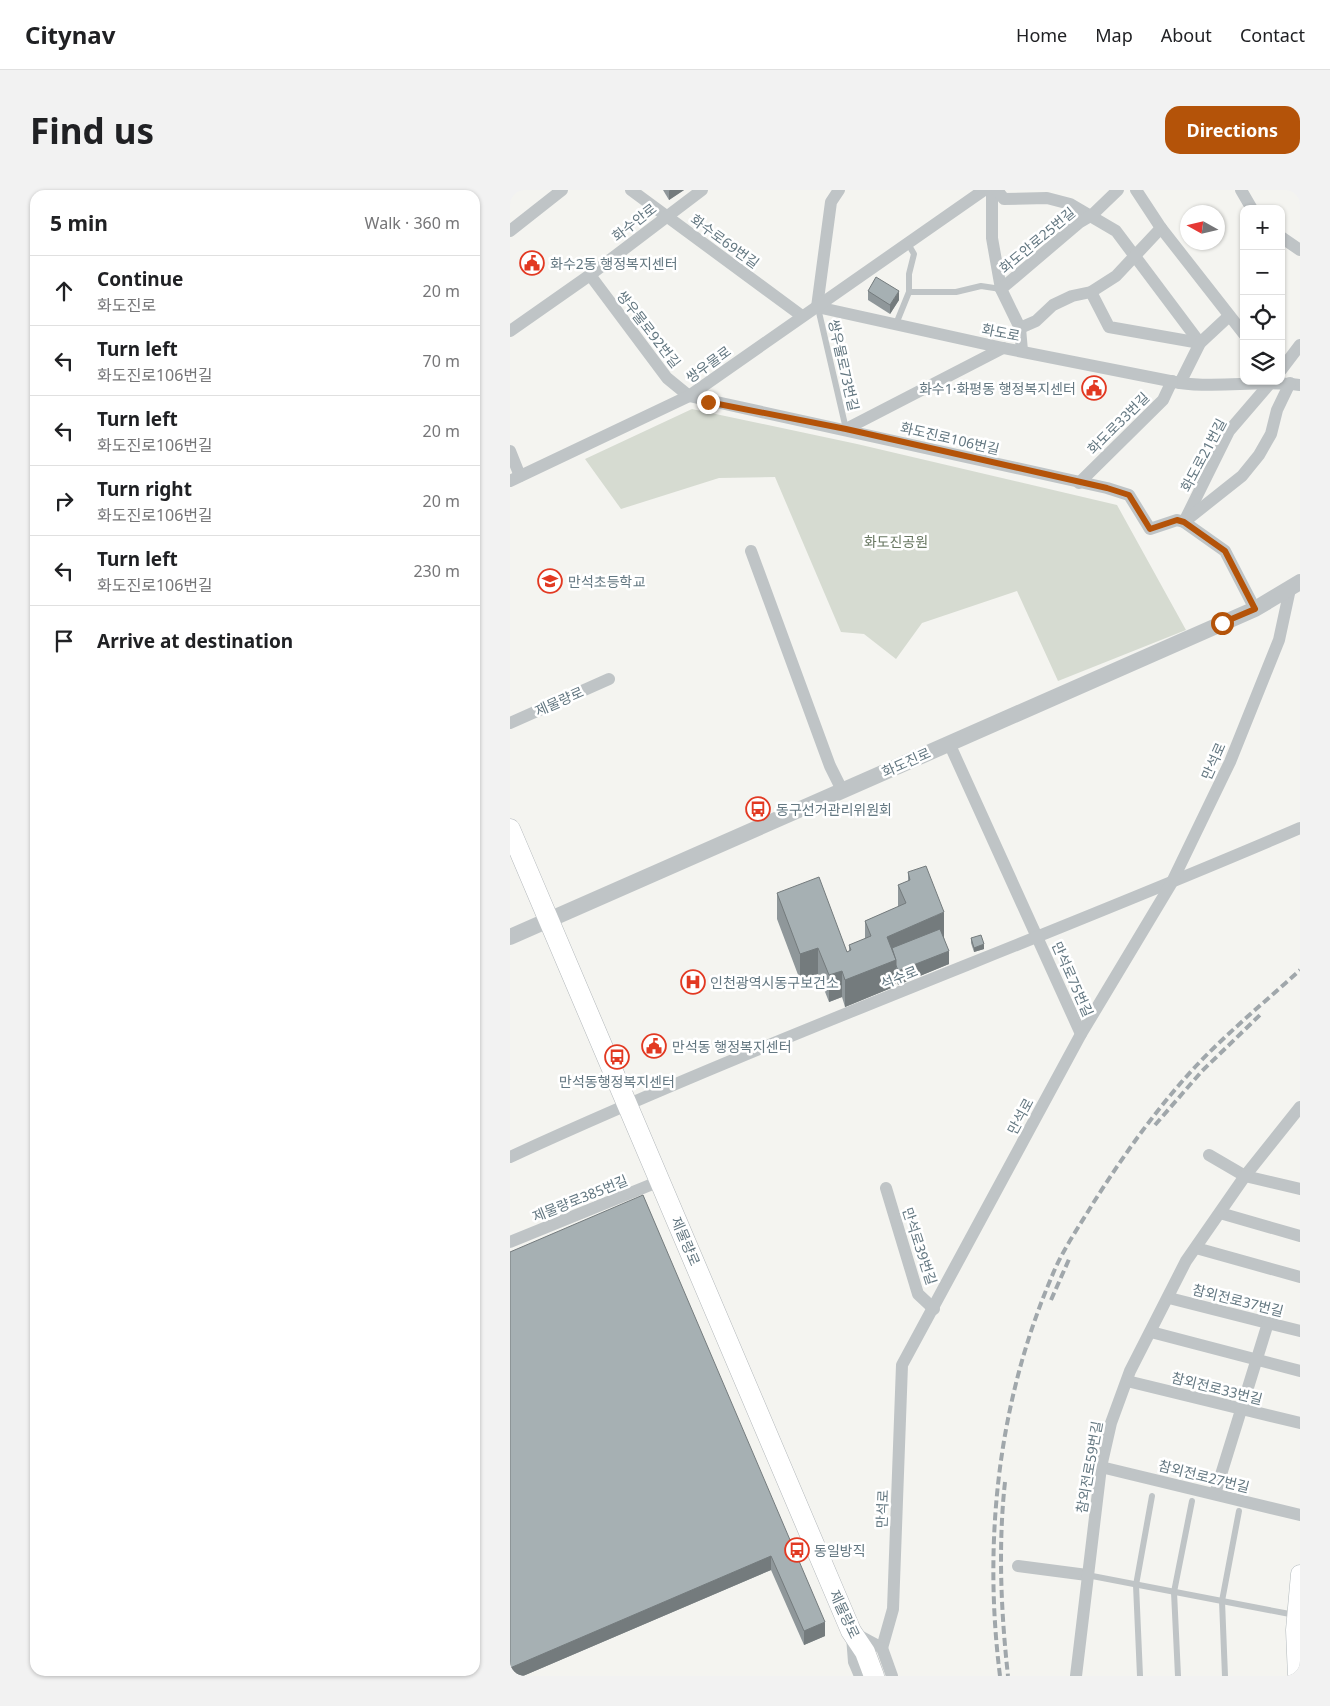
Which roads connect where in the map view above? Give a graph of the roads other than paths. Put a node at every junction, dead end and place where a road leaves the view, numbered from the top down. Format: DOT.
graph roads {
  1 [pos="562,190"];
  2 [pos="631,190"];
  3 [pos="702,190"];
  4 [pos="839,190"];
  5 [pos="984,190"];
  6 [pos="992,190"];
  7 [pos="997,190"];
  8 [pos="1118,190"];
  9 [pos="1136,190"];
  10 [pos="1241,190"];
  11 [pos="1250,205"];
  12 [pos="1092,215"];
  13 [pos="666,216"];
  14 [pos="1161,228"];
  15 [pos="510,231"];
  16 [pos="1285,239"];
  17 [pos="907,242"];
  18 [pos="1298,245"];
  19 [pos="1134,257"];
  20 [pos="590,275"];
  21 [pos="1002,289"];
  22 [pos="909,292"];
  23 [pos="1091,292"];
  24 [pos="817,306"];
  25 [pos="802,316"];
  26 [pos="1229,316"];
  27 [pos="896,324"];
  28 [pos="1020,328"];
  29 [pos="1240,329"];
  30 [pos="510,331"];
  31 [pos="1200,343"];
  32 [pos="1300,345"];
  33 [pos="1002,348"];
  34 [pos="1022,351"];
  35 [pos="1285,365"];
  36 [pos="1176,382"];
  37 [pos="1240,384"];
  38 [pos="1295,384"];
  39 [pos="1269,385"];
  40 [pos="689,396"];
  41 [pos="846,429"];
  42 [pos="510,452"];
  43 [pos="1248,469"];
  44 [pos="515,478"];
  45 [pos="1079,483"];
  46 [pos="1184,522"];
  47 [pos="751,551"];
  48 [pos="1297,589"];
  49 [pos="1255,609"];
  50 [pos="608,679"];
  51 [pos="510,723"];
  52 [pos="949,743"];
  53 [pos="842,790"];
  54 [pos="1300,828"];
  55 [pos="510,829"];
  56 [pos="1171,884"];
  57 [pos="549,919"];
  58 [pos="1038,936"];
  59 [pos="510,937"];
  60 [pos="1081,1034"];
  61 [pos="627,1103"];
  62 [pos="1300,1107"];
  63 [pos="1209,1156"];
  64 [pos="510,1157"];
  65 [pos="1245,1176"];
  66 [pos="660,1181"];
  67 [pos="886,1188"];
  68 [pos="1300,1189"];
  69 [pos="1220,1213"];
  70 [pos="1300,1236"];
  71 [pos="510,1242"];
  72 [pos="1196,1248"];
  73 [pos="1300,1277"];
  74 [pos="1169,1298"];
  75 [pos="934,1308"];
  76 [pos="1268,1323"];
  77 [pos="1300,1331"];
  78 [pos="1151,1332"];
  79 [pos="1258,1359"];
  80 [pos="1300,1371"];
  81 [pos="1127,1381"];
  82 [pos="1243,1409"];
  83 [pos="1300,1423"];
  84 [pos="1101,1467"];
  85 [pos="1215,1494"];
  86 [pos="1152,1496"];
  87 [pos="1192,1501"];
  88 [pos="1239,1511"];
  89 [pos="1300,1515"];
  90 [pos="1018,1566"];
  91 [pos="1300,1574"];
  92 [pos="1087,1575"];
  93 [pos="1136,1585"];
  94 [pos="1174,1592"];
  95 [pos="1222,1601"];
  96 [pos="1296,1615"];
  97 [pos="852,1631"];
  98 [pos="873,1650"];
  99 [pos="860,1676"];
  100 [pos="874,1676"];
  101 [pos="892,1676"];
  102 [pos="1076,1676"];
  103 [pos="1140,1676"];
  104 [pos="1178,1676"];
  105 [pos="1225,1676"];
  106 [pos="1297,1676"];
  1 -- 15 [label="street"];
  2 -- 13 [label="street, 화수로69번길"];
  3 -- 13 [label="street, 화수안로"];
  4 -- 24 [label="street"];
  5 -- 17 [label="street, 쌍우물로"];
  6 -- 21 [label="street"];
  7 -- 12 [label="street, 화도안로25번길"];
  8 -- 12 [label="street, 화도안로25번길"];
  9 -- 14 [label="street"];
  10 -- 11 [label="street"];
  12 -- 19 [label="street, 화도안로25번길"];
  12 -- 21 [label="street, 화도안로25번길"];
  13 -- 20 [label="street, 화수안로"];
  13 -- 25 [label="street, 화수로69번길"];
  14 -- 19 [label="street"];
  14 -- 26 [label="street"];
  16 -- 18 [label="street"];
  17 -- 22 [label="lane"];
  17 -- 24 [label="street, 쌍우물로"];
  19 -- 23 [label="street"];
  19 -- 31 [label="street"];
  20 -- 30 [label="street, 화수안로"];
  20 -- 40 [label="street, 쌍우물로92번길"];
  21 -- 22 [label="lane"];
  21 -- 28 [label="street"];
  22 -- 27 [label="lane"];
  23 -- 28 [label="street"];
  23 -- 31 [label="street"];
  24 -- 25 [label="street, 쌍우물로"];
  24 -- 27 [label="street, 화도로"];
  24 -- 41 [label="lane, 쌍우물로73번길"];
  25 -- 40 [label="street, 쌍우물로"];
  26 -- 29 [label="street"];
  26 -- 31 [label="street"];
  27 -- 33 [label="street, 화도로"];
  28 -- 34 [label="street"];
  31 -- 36 [label="street"];
  32 -- 35 [label="street"];
  33 -- 34 [label="street, 화도로"];
  33 -- 41 [label="street"];
  34 -- 36 [label="street, 화도로"];
  36 -- 37 [label="street, 화도로"];
  36 -- 45 [label="street, 화도로33번길"];
  38 -- 43 [label="street, 화도로"];
  39 -- 46 [label="street, 화도로21번길"];
  40 -- 41 [label="street, 화도진로106번길"];
  40 -- 44 [label="street, 쌍우물로"];
  41 -- 45 [label="street, 화도진로106번길"];
  42 -- 44 [label="street"];
  43 -- 46 [label="street, 화도진로106번길"];
  45 -- 46 [label="street, 화도진로106번길"];
  46 -- 49 [label="street"];
  47 -- 53 [label="street"];
  48 -- 49 [label="street, 화도진로"];
  48 -- 56 [label="street, 만석로"];
  49 -- 52 [label="street, 화도진로"];
  50 -- 51 [label="street, 제물량로"];
  52 -- 53 [label="street, 화도진로"];
  52 -- 58 [label="street, 만석로75번길"];
  53 -- 57 [label="street, 화도진로"];
  54 -- 56 [label="street, 석수로"];
  55 -- 57 [label="main road, 제물량로"];
  56 -- 58 [label="street, 석수로"];
  56 -- 60 [label="street, 만석로"];
  57 -- 59 [label="street, 화도진로"];
  57 -- 61 [label="main road, 제물량로"];
  58 -- 60 [label="street, 만석로75번길"];
  58 -- 61 [label="street, 석수로"];
  60 -- 75 [label="street, 만석로"];
  61 -- 64 [label="street, 석수로"];
  61 -- 66 [label="main road, 제물량로"];
  62 -- 65 [label="street, 참외전로59번길"];
  63 -- 65 [label="street"];
  65 -- 68 [label="street"];
  65 -- 69 [label="street, 참외전로59번길"];
  66 -- 71 [label="street, 제물량로385번길"];
  66 -- 97 [label="main road, 제물량로"];
  67 -- 75 [label="street, 만석로39번길"];
  69 -- 70 [label="street"];
  69 -- 72 [label="street, 참외전로59번길"];
  72 -- 73 [label="street"];
  72 -- 74 [label="street, 참외전로59번길"];
  74 -- 76 [label="street, 참외전로37번길"];
  74 -- 78 [label="street, 참외전로59번길"];
  75 -- 98 [label="street, 만석로"];
  76 -- 77 [label="street, 참외전로37번길"];
  76 -- 79 [label="street"];
  78 -- 79 [label="street"];
  78 -- 81 [label="street, 참외전로59번길"];
  79 -- 80 [label="street"];
  79 -- 82 [label="street"];
  81 -- 82 [label="street, 참외전로33번길"];
  81 -- 84 [label="street, 참외전로59번길"];
  82 -- 83 [label="street, 참외전로33번길"];
  82 -- 85 [label="street"];
  84 -- 85 [label="street, 참외전로27번길"];
  84 -- 92 [label="street, 참외전로59번길"];
  85 -- 89 [label="street, 참외전로27번길"];
  86 -- 93 [label="lane"];
  87 -- 94 [label="lane"];
  88 -- 95 [label="lane"];
  90 -- 92 [label="street"];
  91 -- 96 [label="main road"];
  92 -- 93 [label="lane"];
  92 -- 102 [label="street, 참외전로59번길"];
  93 -- 94 [label="lane"];
  93 -- 103 [label="lane"];
  94 -- 95 [label="lane"];
  94 -- 104 [label="lane"];
  95 -- 96 [label="lane"];
  95 -- 105 [label="lane"];
  96 -- 106 [label="main road"];
  97 -- 98 [label="main road, 제물량로"];
  97 -- 99 [label="street"];
  98 -- 100 [label="main road, 제물량로"];
  98 -- 101 [label="street"];
}
